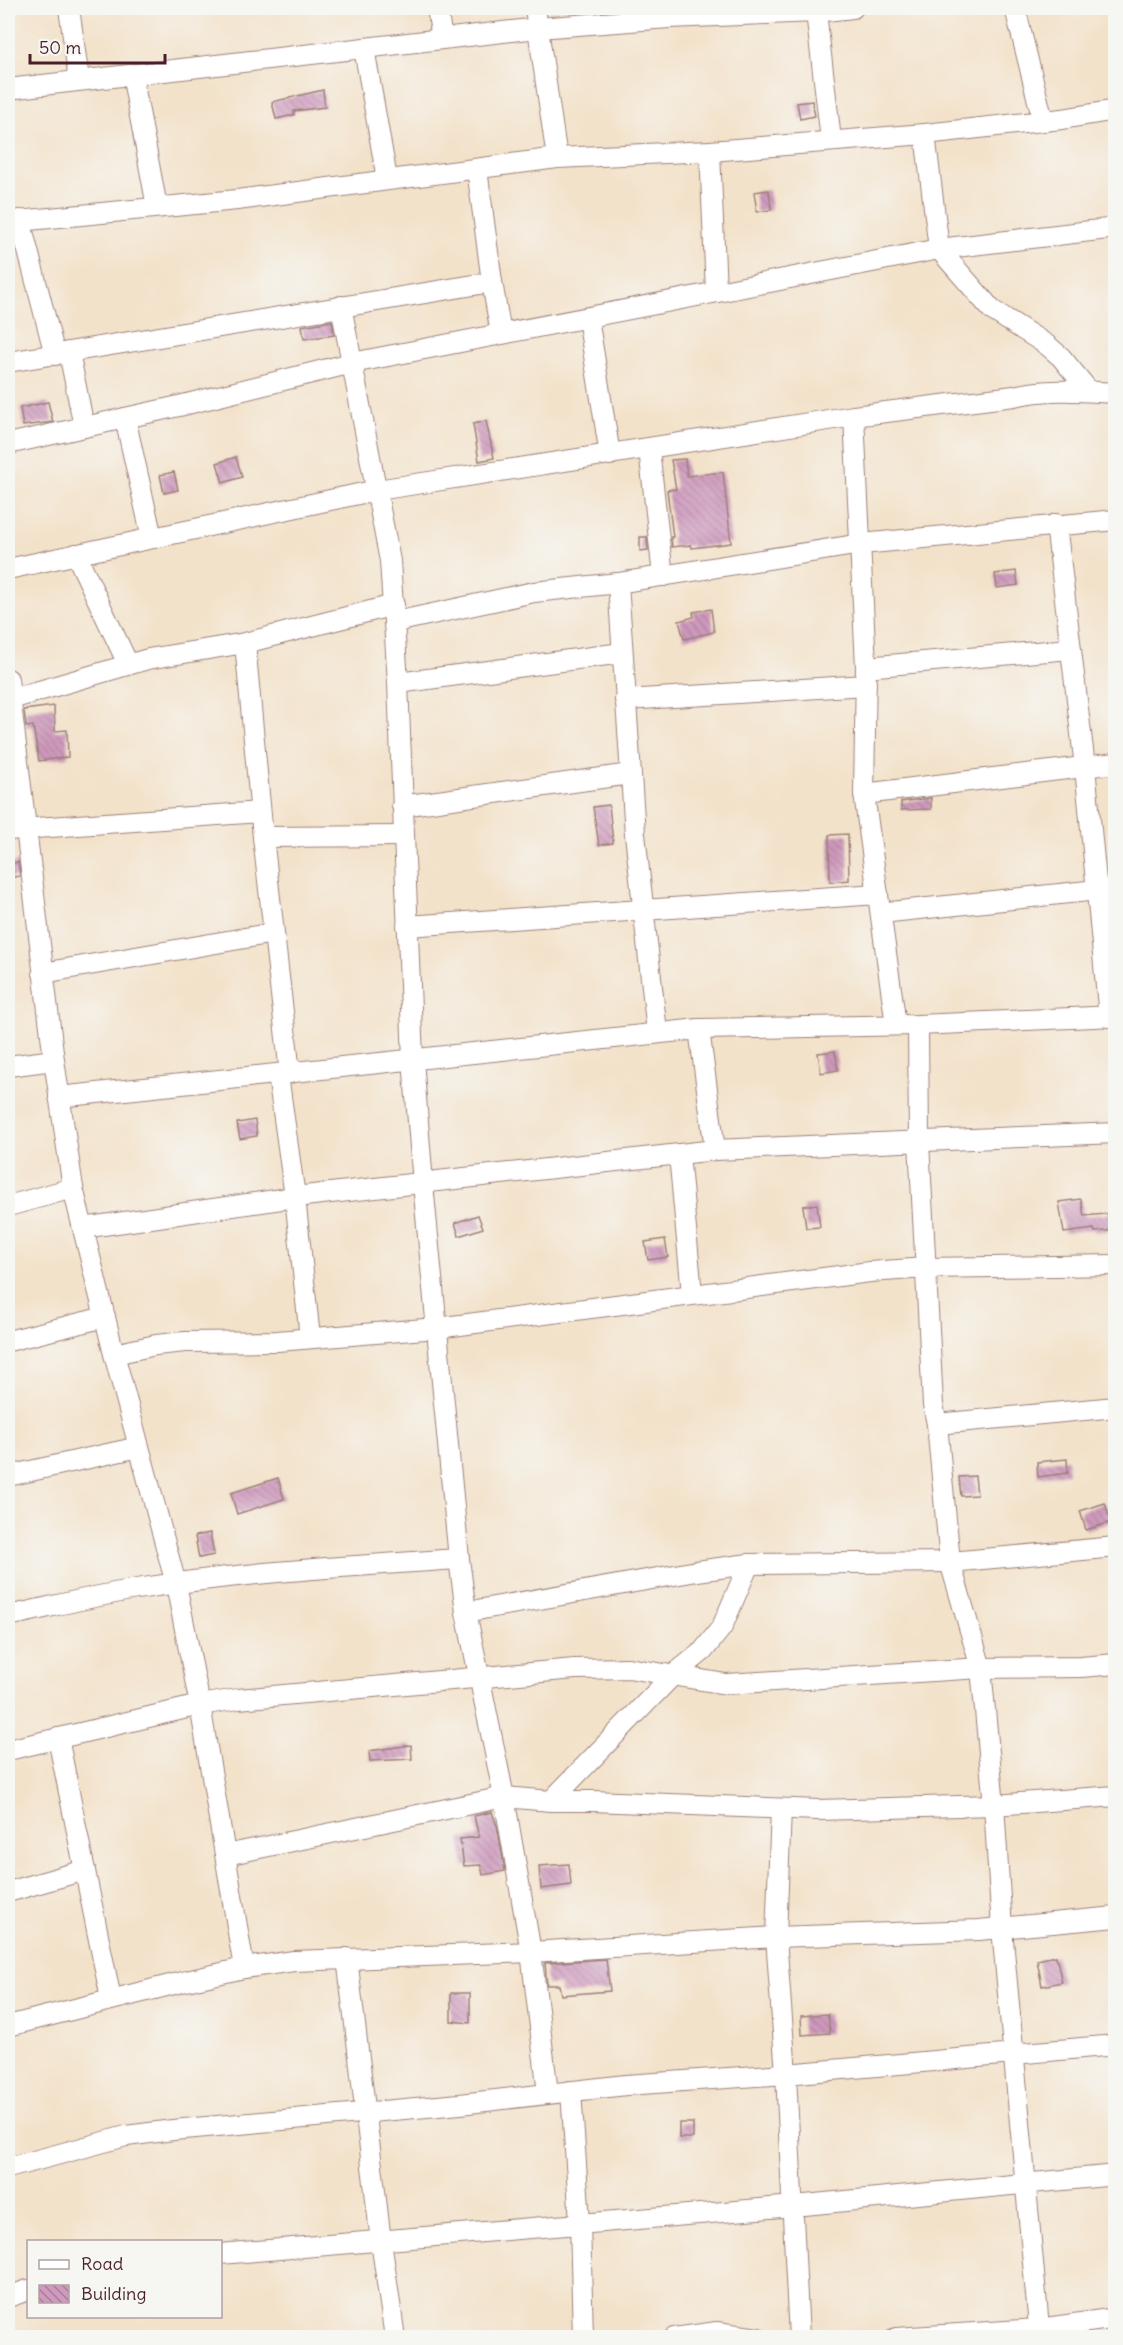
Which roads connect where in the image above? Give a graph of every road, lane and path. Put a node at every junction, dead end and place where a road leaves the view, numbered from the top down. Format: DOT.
graph roads {
  1 [pos="69,8"];
  2 [pos="437,8"];
  3 [pos="535,8"];
  4 [pos="853,8"];
  5 [pos="1015,8"];
  6 [pos="816,10"];
  7 [pos="538,28"];
  8 [pos="442,39"];
  9 [pos="364,48"];
  10 [pos="132,74"];
  11 [pos="79,80"];
  12 [pos="8,89"];
  13 [pos="1116,110"];
  14 [pos="1043,121"];
  15 [pos="925,134"];
  16 [pos="831,140"];
  17 [pos="710,151"];
  18 [pos="556,158"];
  19 [pos="477,169"];
  20 [pos="387,179"];
  21 [pos="156,207"];
  22 [pos="14,221"];
  23 [pos="1116,228"];
  24 [pos="939,249"];
  25 [pos="492,282"];
  26 [pos="716,292"];
  27 [pos="341,306"];
  28 [pos="588,318"];
  29 [pos="501,334"];
  30 [pos="62,353"];
  31 [pos="8,362"];
  32 [pos="352,363"];
  33 [pos="1089,391"];
  34 [pos="1116,393"];
  35 [pos="854,416"];
  36 [pos="125,418"];
  37 [pos="84,427"];
  38 [pos="8,444"];
  39 [pos="649,449"];
  40 [pos="610,455"];
  41 [pos="377,490"];
  42 [pos="1116,520"];
  43 [pos="1056,524"];
  44 [pos="152,538"];
  45 [pos="861,544"];
  46 [pos="76,554"];
  47 [pos="8,569"];
  48 [pos="663,576"];
  49 [pos="618,583"];
  50 [pos="394,614"];
  51 [pos="245,643"];
  52 [pos="1070,649"];
  53 [pos="622,653"];
  54 [pos="128,664"];
  55 [pos="866,676"];
  56 [pos="8,679"];
  57 [pos="398,683"];
  58 [pos="9,699"];
  59 [pos="625,700"];
  60 [pos="1116,763"];
  61 [pos="1085,767"];
  62 [pos="630,774"];
  63 [pos="864,794"];
  64 [pos="402,806"];
  65 [pos="260,812"];
  66 [pos="16,829"];
  67 [pos="262,837"];
  68 [pos="403,837"];
  69 [pos="1107,889"];
  70 [pos="880,904"];
  71 [pos="643,908"];
  72 [pos="407,926"];
  73 [pos="274,933"];
  74 [pos="43,973"];
  75 [pos="1112,1017"];
  76 [pos="896,1025"];
  77 [pos="918,1025"];
  78 [pos="699,1029"];
  79 [pos="657,1032"];
  80 [pos="54,1060"];
  81 [pos="413,1060"];
  82 [pos="8,1066"];
  83 [pos="284,1074"];
  84 [pos="59,1097"];
  85 [pos="1116,1133"];
  86 [pos="919,1142"];
  87 [pos="714,1150"];
  88 [pos="679,1154"];
  89 [pos="423,1184"];
  90 [pos="73,1188"];
  91 [pos="295,1197"];
  92 [pos="8,1206"];
  93 [pos="83,1228"];
  94 [pos="1116,1265"];
  95 [pos="926,1268"];
  96 [pos="692,1293"];
  97 [pos="105,1317"];
  98 [pos="437,1328"];
  99 [pos="310,1338"];
  100 [pos="8,1341"];
  101 [pos="114,1354"];
  102 [pos="1116,1407"];
  103 [pos="938,1424"];
  104 [pos="139,1447"];
  105 [pos="8,1476"];
  106 [pos="1116,1547"];
  107 [pos="459,1559"];
  108 [pos="950,1562"];
  109 [pos="749,1564"];
  110 [pos="176,1584"];
  111 [pos="466,1612"];
  112 [pos="8,1616"];
  113 [pos="1116,1664"];
  114 [pos="981,1668"];
  115 [pos="672,1676"];
  116 [pos="480,1677"];
  117 [pos="200,1706"];
  118 [pos="58,1738"];
  119 [pos="8,1750"];
  120 [pos="1116,1796"];
  121 [pos="504,1797"];
  122 [pos="551,1801"];
  123 [pos="994,1805"];
  124 [pos="781,1809"];
  125 [pos="226,1855"];
  126 [pos="85,1870"];
  127 [pos="8,1892"];
  128 [pos="1116,1917"];
  129 [pos="1002,1929"];
  130 [pos="776,1937"];
  131 [pos="531,1952"];
  132 [pos="347,1958"];
  133 [pos="244,1968"];
  134 [pos="111,1999"];
  135 [pos="8,2026"];
  136 [pos="1116,2045"];
  137 [pos="1014,2056"];
  138 [pos="786,2074"];
  139 [pos="571,2091"];
  140 [pos="548,2093"];
  141 [pos="365,2112"];
  142 [pos="8,2168"];
  143 [pos="1116,2175"];
  144 [pos="1026,2184"];
  145 [pos="794,2206"];
  146 [pos="580,2222"];
  147 [pos="381,2241"];
  148 [pos="222,2254"];
  149 [pos="27,2290"];
  150 [pos="8,2297"];
  151 [pos="1116,2318"];
  152 [pos="1040,2333"];
  153 [pos="395,2337"];
  154 [pos="584,2337"];
  155 [pos="674,2337"];
  156 [pos="758,2337"];
  157 [pos="799,2337"];
  158 [pos="896,2337"];
  1 -- 11 [label="street"];
  2 -- 8 [label="street"];
  3 -- 7 [label="street"];
  4 -- 6 [label="street"];
  5 -- 14 [label="street"];
  6 -- 7 [label="street"];
  6 -- 16 [label="street"];
  7 -- 8 [label="street"];
  7 -- 18 [label="street"];
  8 -- 9 [label="street"];
  9 -- 10 [label="street"];
  9 -- 20 [label="street"];
  10 -- 11 [label="street"];
  10 -- 21 [label="street"];
  11 -- 12 [label="street"];
  13 -- 14 [label="street"];
  14 -- 15 [label="street"];
  15 -- 16 [label="street"];
  15 -- 24 [label="street"];
  16 -- 17 [label="street"];
  17 -- 18 [label="street"];
  17 -- 26 [label="street"];
  18 -- 19 [label="street"];
  19 -- 20 [label="street"];
  19 -- 25 [label="street"];
  20 -- 21 [label="street"];
  21 -- 22 [label="street"];
  22 -- 30 [label="street"];
  23 -- 24 [label="street"];
  24 -- 26 [label="street"];
  24 -- 33 [label="street"];
  25 -- 27 [label="street"];
  25 -- 29 [label="street"];
  26 -- 28 [label="street"];
  27 -- 30 [label="street"];
  27 -- 32 [label="street"];
  28 -- 29 [label="street"];
  28 -- 40 [label="street"];
  29 -- 32 [label="street"];
  30 -- 31 [label="street"];
  30 -- 37 [label="street"];
  32 -- 36 [label="street"];
  32 -- 41 [label="street"];
  33 -- 34 [label="street"];
  33 -- 35 [label="street"];
  35 -- 39 [label="street"];
  35 -- 45 [label="street"];
  36 -- 37 [label="street"];
  36 -- 44 [label="street"];
  37 -- 38 [label="street"];
  39 -- 40 [label="street"];
  39 -- 48 [label="street"];
  40 -- 41 [label="street"];
  41 -- 44 [label="street"];
  41 -- 50 [label="street"];
  42 -- 43 [label="street"];
  43 -- 45 [label="street"];
  43 -- 52 [label="street"];
  44 -- 46 [label="street"];
  45 -- 48 [label="street"];
  45 -- 55 [label="street"];
  46 -- 47 [label="street"];
  46 -- 54 [label="street"];
  48 -- 49 [label="street"];
  49 -- 50 [label="street"];
  49 -- 53 [label="street"];
  50 -- 51 [label="street"];
  50 -- 57 [label="street"];
  51 -- 54 [label="street"];
  51 -- 65 [label="street"];
  52 -- 55 [label="street"];
  52 -- 61 [label="street"];
  53 -- 57 [label="street"];
  53 -- 59 [label="street"];
  54 -- 58 [label="street"];
  55 -- 59 [label="street"];
  55 -- 63 [label="street"];
  56 -- 58 [label="street"];
  57 -- 64 [label="street"];
  58 -- 66 [label="street"];
  59 -- 62 [label="street"];
  60 -- 61 [label="street"];
  61 -- 63 [label="street"];
  61 -- 69 [label="street"];
  62 -- 64 [label="street"];
  62 -- 71 [label="street"];
  63 -- 70 [label="street"];
  64 -- 68 [label="street"];
  65 -- 66 [label="street"];
  65 -- 67 [label="street"];
  66 -- 74 [label="street"];
  67 -- 68 [label="street"];
  67 -- 73 [label="street"];
  68 -- 72 [label="street"];
  69 -- 70 [label="street"];
  69 -- 75 [label="street"];
  70 -- 71 [label="street"];
  70 -- 76 [label="street"];
  71 -- 72 [label="street"];
  71 -- 79 [label="street"];
  72 -- 81 [label="street"];
  73 -- 74 [label="street"];
  73 -- 83 [label="street"];
  74 -- 80 [label="street"];
  75 -- 77 [label="street"];
  76 -- 77 [label="street"];
  76 -- 78 [label="street"];
  77 -- 86 [label="street"];
  78 -- 79 [label="street"];
  78 -- 87 [label="street"];
  79 -- 81 [label="street"];
  80 -- 82 [label="street"];
  80 -- 84 [label="street"];
  81 -- 83 [label="street"];
  81 -- 89 [label="street"];
  83 -- 84 [label="street"];
  83 -- 91 [label="street"];
  84 -- 90 [label="street"];
  85 -- 86 [label="street"];
  86 -- 87 [label="street"];
  86 -- 95 [label="street"];
  87 -- 88 [label="street"];
  88 -- 89 [label="street"];
  88 -- 96 [label="street"];
  89 -- 91 [label="street"];
  89 -- 98 [label="street"];
  90 -- 92 [label="street"];
  90 -- 93 [label="street"];
  91 -- 93 [label="street"];
  91 -- 99 [label="street"];
  93 -- 97 [label="street"];
  94 -- 95 [label="street"];
  95 -- 96 [label="street"];
  95 -- 103 [label="street"];
  96 -- 98 [label="street"];
  97 -- 100 [label="street"];
  97 -- 101 [label="street"];
  98 -- 99 [label="street"];
  98 -- 107 [label="street"];
  99 -- 101 [label="street"];
  101 -- 104 [label="street"];
  102 -- 103 [label="street"];
  103 -- 108 [label="street"];
  104 -- 105 [label="street"];
  104 -- 110 [label="street"];
  106 -- 108 [label="street"];
  107 -- 110 [label="street"];
  107 -- 111 [label="street"];
  108 -- 109 [label="street"];
  108 -- 114 [label="street"];
  109 -- 111 [label="street"];
  109 -- 115 [label="street"];
  110 -- 112 [label="street"];
  110 -- 117 [label="street"];
  111 -- 116 [label="street"];
  113 -- 114 [label="street"];
  114 -- 115 [label="street"];
  114 -- 123 [label="street"];
  115 -- 116 [label="street"];
  115 -- 122 [label="street"];
  116 -- 117 [label="street"];
  116 -- 121 [label="street"];
  117 -- 118 [label="street"];
  117 -- 125 [label="street"];
  118 -- 119 [label="street"];
  118 -- 126 [label="street"];
  120 -- 123 [label="street"];
  121 -- 122 [label="street"];
  121 -- 125 [label="street"];
  121 -- 131 [label="street"];
  122 -- 124 [label="street"];
  123 -- 124 [label="street"];
  123 -- 129 [label="street"];
  124 -- 130 [label="street"];
  125 -- 133 [label="street"];
  126 -- 127 [label="street"];
  126 -- 134 [label="street"];
  128 -- 129 [label="street"];
  129 -- 130 [label="street"];
  129 -- 137 [label="street"];
  130 -- 131 [label="street"];
  130 -- 138 [label="street"];
  131 -- 132 [label="street"];
  131 -- 140 [label="street"];
  132 -- 133 [label="street"];
  132 -- 141 [label="street"];
  133 -- 134 [label="street"];
  134 -- 135 [label="street"];
  136 -- 137 [label="street"];
  137 -- 138 [label="street"];
  137 -- 144 [label="street"];
  138 -- 139 [label="street"];
  138 -- 145 [label="street"];
  139 -- 140 [label="street"];
  139 -- 146 [label="street"];
  140 -- 141 [label="street"];
  141 -- 142 [label="street"];
  141 -- 147 [label="street"];
  143 -- 144 [label="street"];
  144 -- 145 [label="street"];
  144 -- 152 [label="street"];
  145 -- 146 [label="street"];
  145 -- 157 [label="street"];
  146 -- 147 [label="street"];
  146 -- 154 [label="street"];
  147 -- 148 [label="street"];
  147 -- 153 [label="street"];
  149 -- 150 [label="street"];
  151 -- 152 [label="street"];
  152 -- 158 [label="street"];
  155 -- 156 [label="street"];
}
